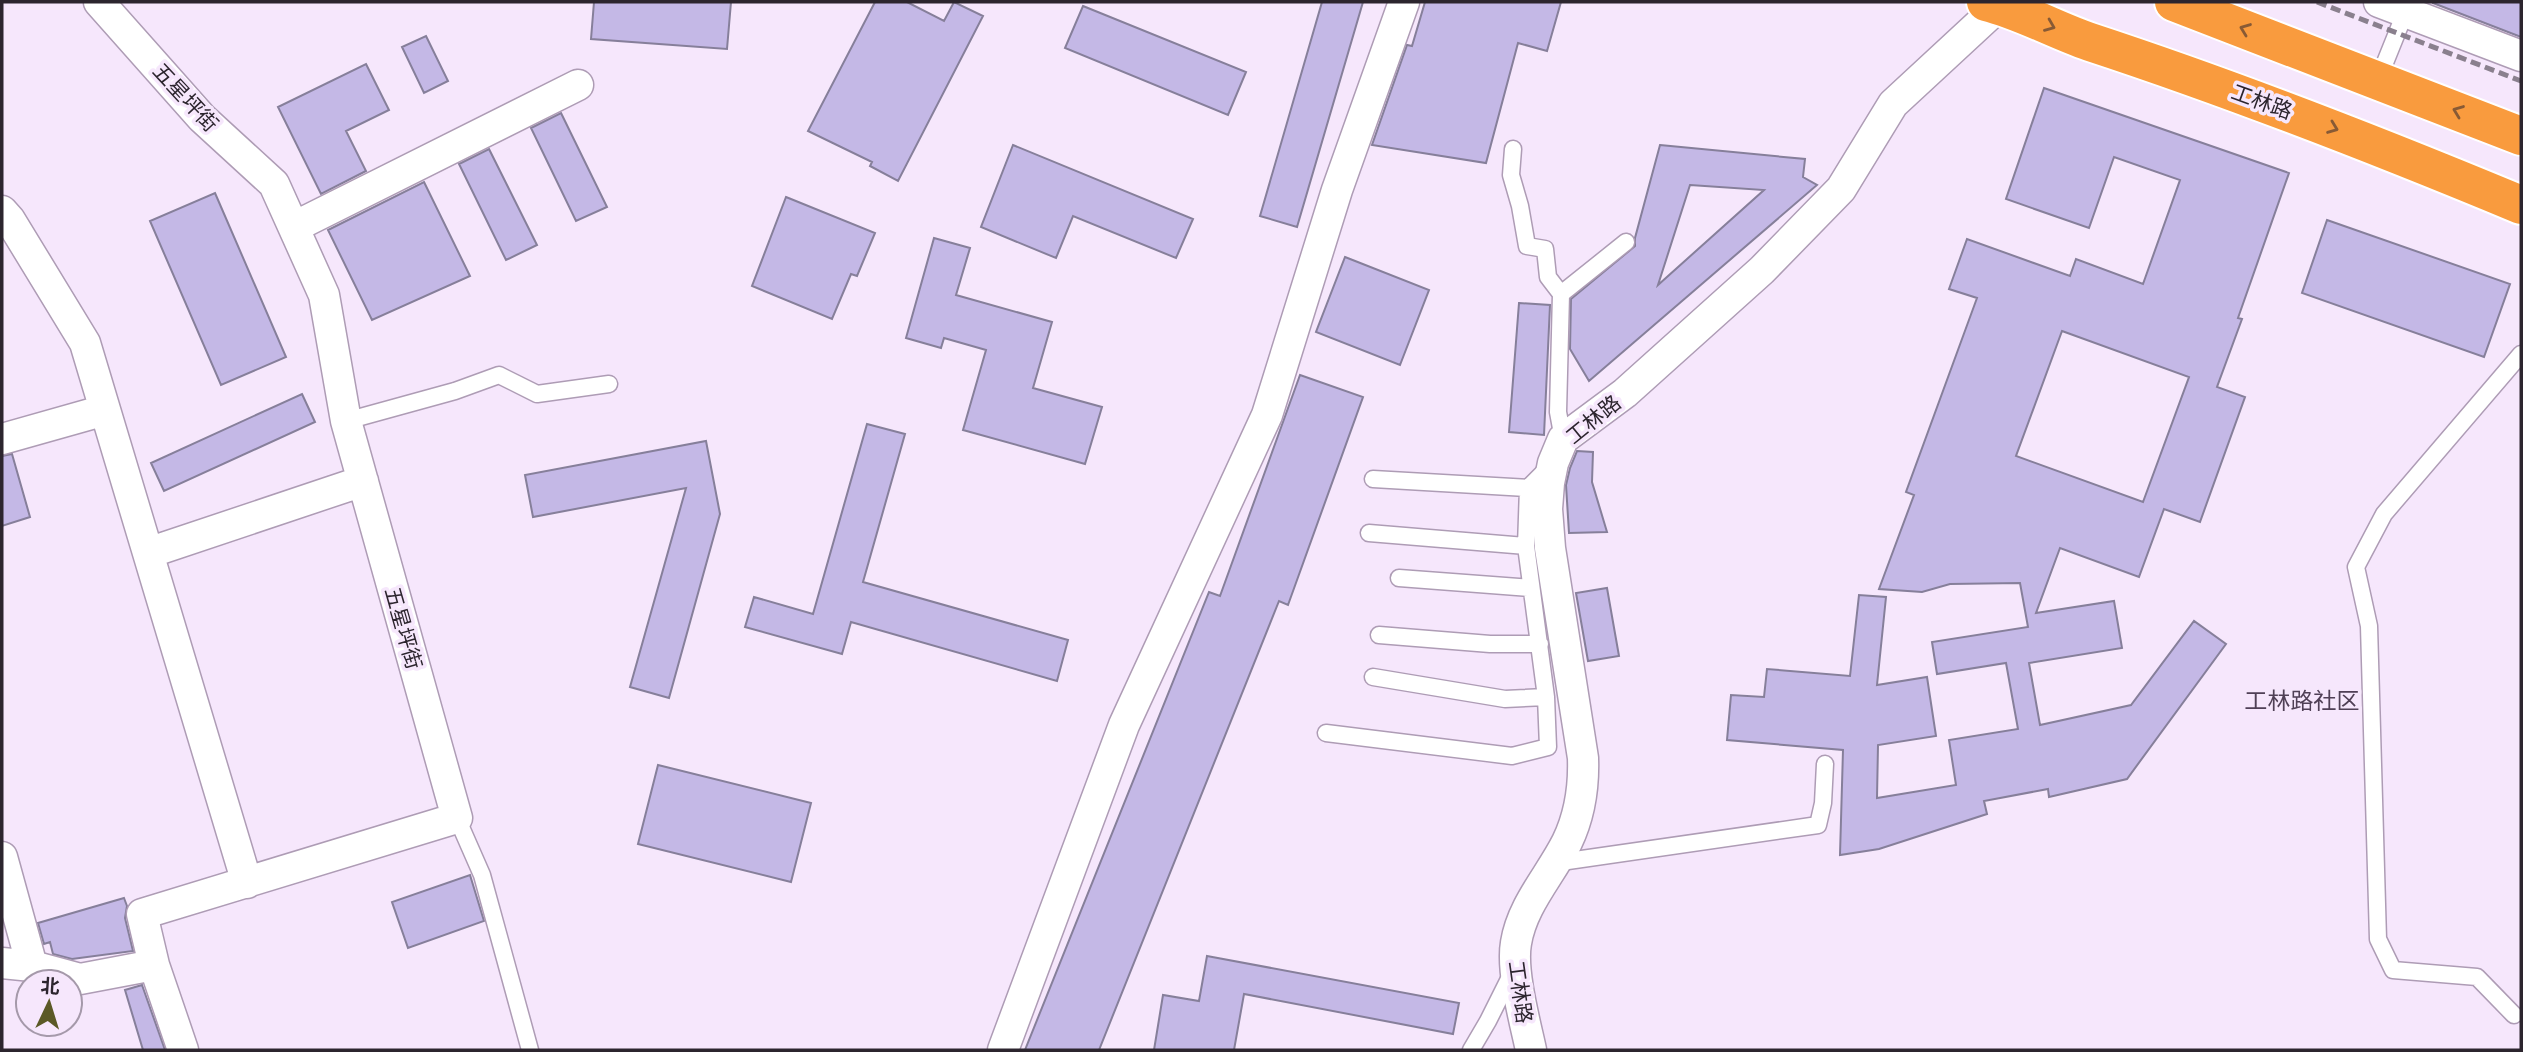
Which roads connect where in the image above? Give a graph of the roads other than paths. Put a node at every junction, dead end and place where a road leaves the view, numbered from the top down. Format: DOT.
graph roads {
  1 [pos="99,2"];
  2 [pos="1404,2"];
  3 [pos="2174,2"];
  4 [pos="1995,3"];
  5 [pos="2398,5"];
  6 [pos="2521,56"];
  7 [pos="2378,80"];
  8 [pos="578,85"];
  9 [pos="2521,136"];
  10 [pos="1513,149"];
  11 [pos="2521,205"];
  12 [pos="5,220"];
  13 [pos="294,227"];
  14 [pos="1626,242"];
  15 [pos="1561,294"];
  16 [pos="2521,354"];
  17 [pos="609,384"];
  18 [pos="105,410"];
  19 [pos="346,421"];
  20 [pos="2,439"];
  21 [pos="1558,451"];
  22 [pos="1373,479"];
  23 [pos="363,481"];
  24 [pos="1528,488"];
  25 [pos="1369,533"];
  26 [pos="1526,546"];
  27 [pos="148,553"];
  28 [pos="1399,578"];
  29 [pos="1531,587"];
  30 [pos="1379,635"];
  31 [pos="1540,644"];
  32 [pos="1373,677"];
  33 [pos="1546,697"];
  34 [pos="1326,733"];
  35 [pos="1825,764"];
  36 [pos="457,818"];
  37 [pos="2,857"];
  38 [pos="1554,863"];
  39 [pos="247,883"];
  40 [pos="2,963"];
  41 [pos="154,965"];
  42 [pos="32,966"];
  43 [pos="1516,966"];
  44 [pos="2514,1015"];
  45 [pos="183,1050"];
  46 [pos="530,1050"];
  47 [pos="1003,1050"];
  48 [pos="1471,1050"];
  49 [pos="1531,1050"];
  1 -- 13 [label="street, 五星坪街"];
  2 -- 47 [label="street"];
  7 -- 3 [label="highway, one-way"];
  4 -- 11 [label="highway, 工林路, one-way"];
  4 -- 21 [label="street, 工林路"];
  5 -- 6 [label="street"];
  5 -- 7 [label="lane"];
  9 -- 7 [label="highway, one-way"];
  8 -- 13 [label="street"];
  10 -- 15 [label="lane"];
  12 -- 18 [label="street"];
  13 -- 19 [label="street, 五星坪街"];
  14 -- 15 [label="lane"];
  15 -- 21 [label="lane"];
  16 -- 44 [label="lane"];
  17 -- 19 [label="lane"];
  18 -- 20 [label="street"];
  18 -- 27 [label="street"];
  19 -- 23 [label="street, 五星坪街"];
  21 -- 24 [label="lane"];
  21 -- 38 [label="street, 工林路"];
  22 -- 24 [label="lane"];
  23 -- 27 [label="street"];
  23 -- 36 [label="street, 五星坪街"];
  24 -- 26 [label="lane"];
  25 -- 26 [label="lane"];
  26 -- 29 [label="lane"];
  27 -- 39 [label="street"];
  28 -- 29 [label="lane"];
  29 -- 31 [label="lane"];
  30 -- 31 [label="lane"];
  31 -- 33 [label="lane"];
  32 -- 33 [label="lane"];
  33 -- 34 [label="lane"];
  35 -- 38 [label="lane"];
  36 -- 39 [label="street"];
  36 -- 46 [label="lane"];
  37 -- 42 [label="street"];
  38 -- 43 [label="street, 工林路"];
  39 -- 41 [label="street"];
  40 -- 42 [label="street"];
  41 -- 42 [label="street"];
  41 -- 45 [label="street"];
  43 -- 48 [label="lane"];
  43 -- 49 [label="street, 工林路"];
}
